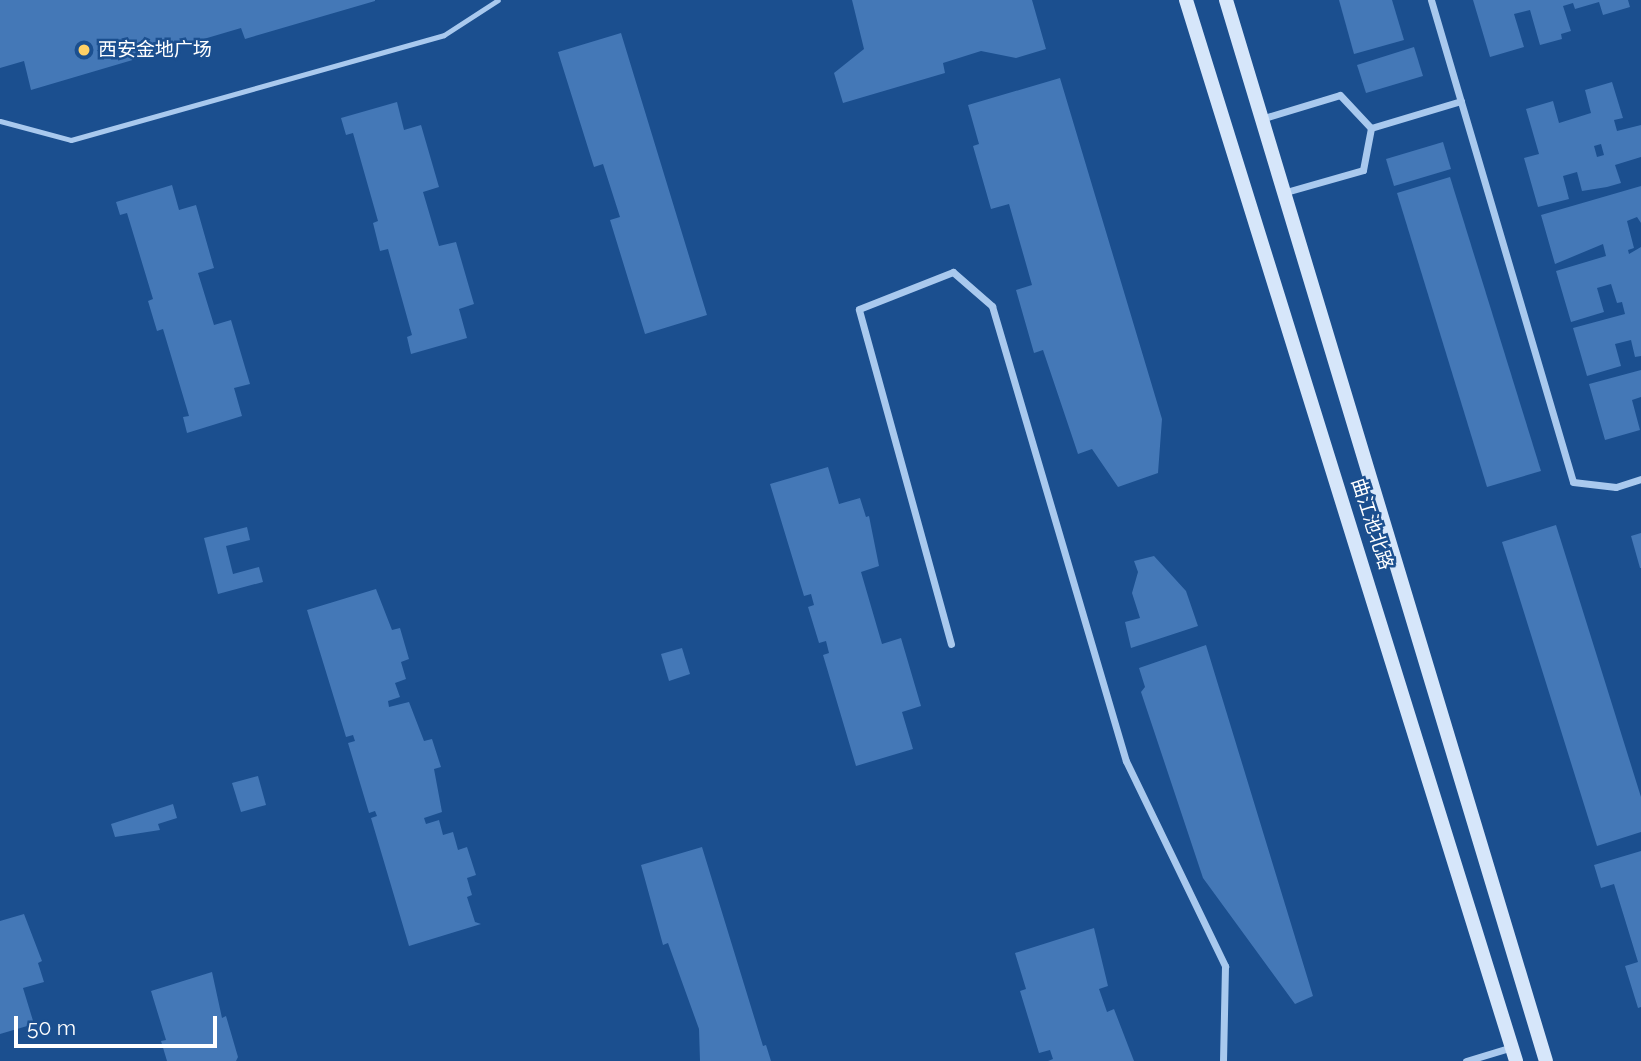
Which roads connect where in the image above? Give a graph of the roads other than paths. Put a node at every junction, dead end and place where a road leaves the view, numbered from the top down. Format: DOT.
graph roads {
  1 [pos="498,0"];
  2 [pos="1186,0"];
  3 [pos="1226,0"];
  4 [pos="1431,0"];
  5 [pos="1461,101"];
  6 [pos="1264,118"];
  7 [pos="0,121"];
  8 [pos="1371,128"];
  9 [pos="1286,192"];
  10 [pos="1641,480"];
  11 [pos="951,644"];
  12 [pos="1514,1054"];
  13 [pos="1223,1061"];
  14 [pos="1466,1061"];
  15 [pos="1546,1061"];
  1 -- 7 [label="lane"];
  2 -- 12 [label="main road, 曲江池北路"];
  3 -- 6 [label="main road, 曲江池北路"];
  4 -- 5 [label="street"];
  5 -- 8 [label="street"];
  5 -- 10 [label="street"];
  6 -- 8 [label="street"];
  6 -- 9 [label="main road, 曲江池北路"];
  8 -- 9 [label="street"];
  9 -- 15 [label="main road, 曲江池北路"];
  11 -- 13 [label="street"];
  12 -- 14 [label="street"];
}
